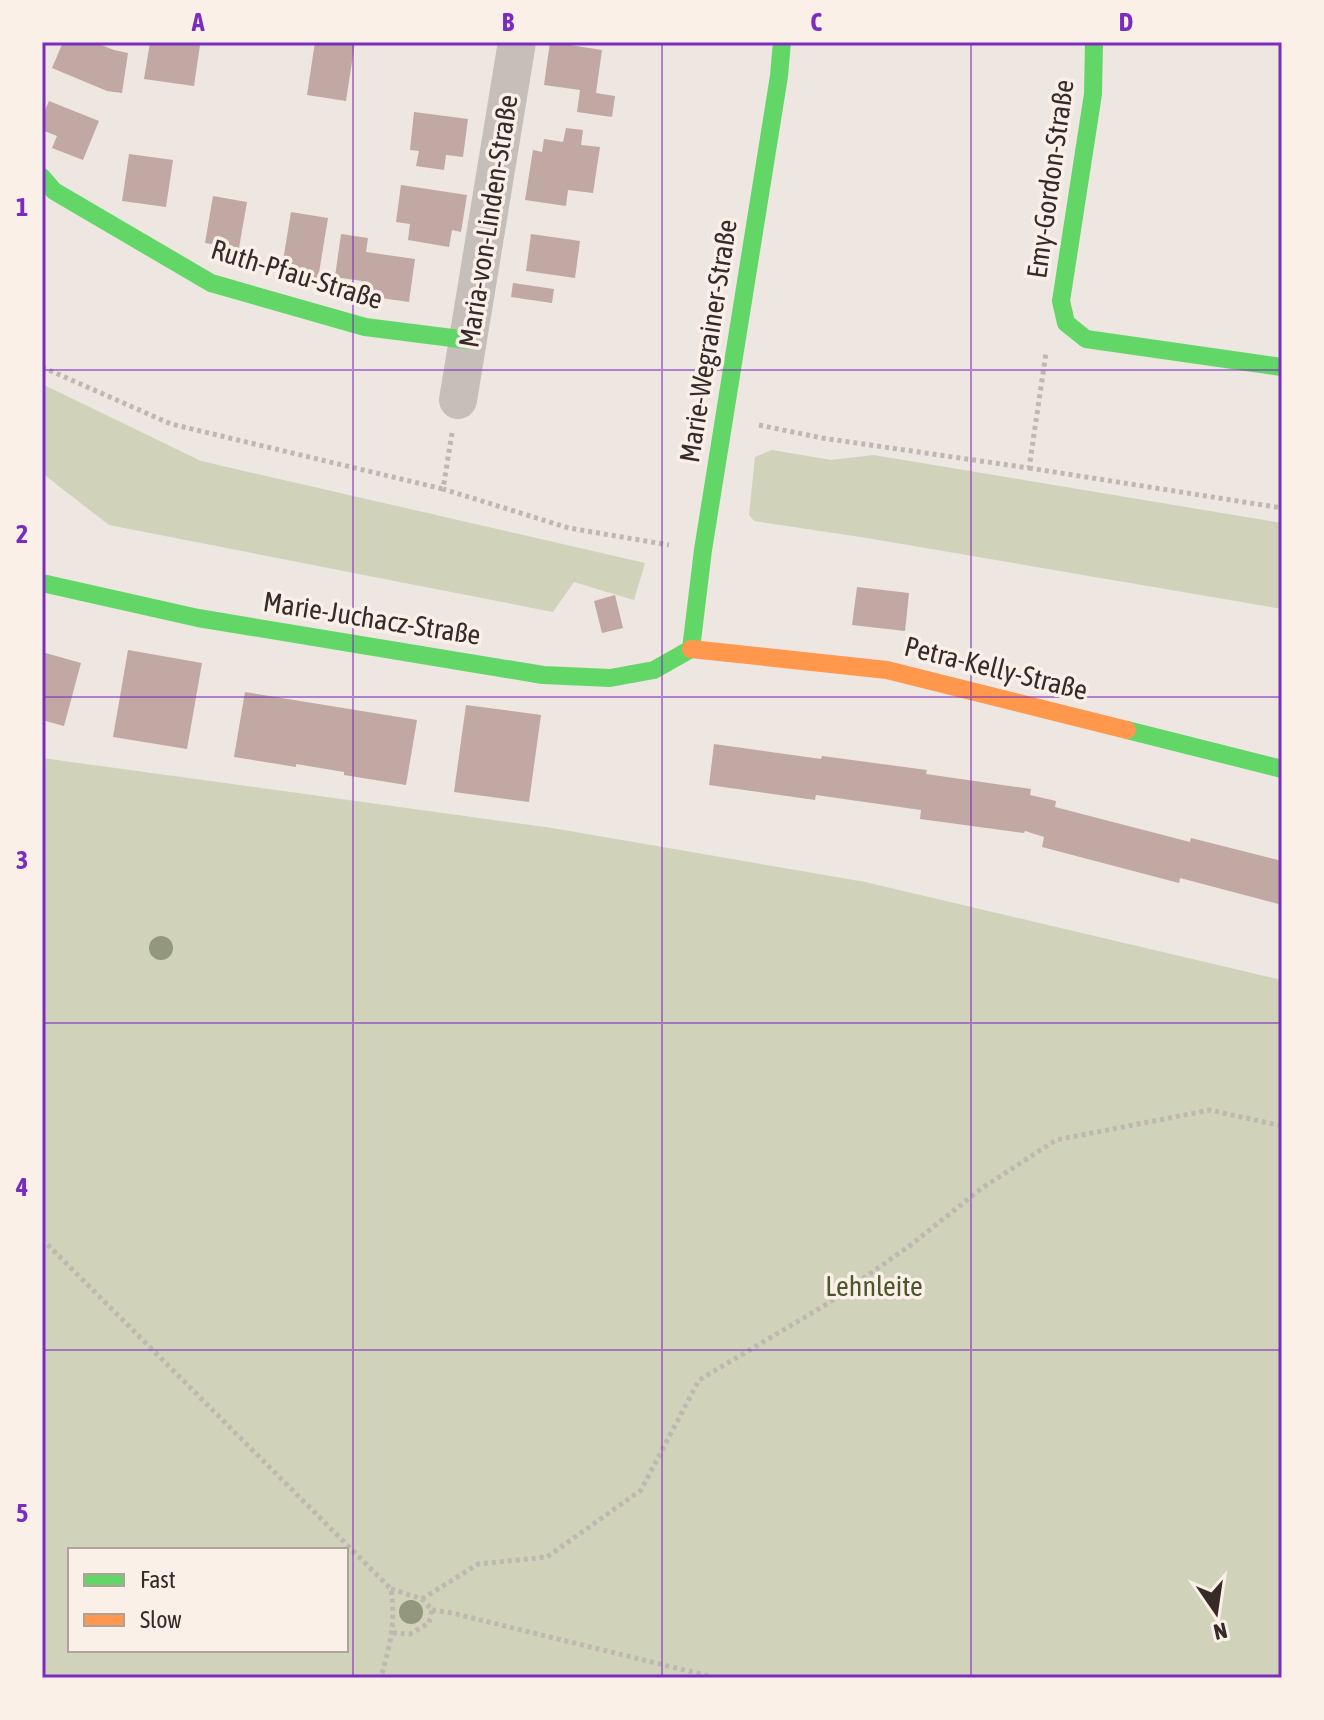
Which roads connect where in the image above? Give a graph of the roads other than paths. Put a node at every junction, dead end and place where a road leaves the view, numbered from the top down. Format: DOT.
graph roads {
  1 [pos="517,42"];
  2 [pos="782,42"];
  3 [pos="1094,42"];
  4 [pos="42,177"];
  5 [pos="468,340"];
  6 [pos="1282,367"];
  7 [pos="458,400"];
  8 [pos="42,583"];
  9 [pos="691,649"];
  10 [pos="1282,769"];
  1 -- 5 [label="street, Maria-von-Linden-Straße"];
  2 -- 9 [label="street, Marie-Wegrainer-Straße"];
  3 -- 6 [label="street, Emy-Gordon-Straße"];
  4 -- 5 [label="street, Ruth-Pfau-Straße"];
  5 -- 7 [label="street, Maria-von-Linden-Straße"];
  8 -- 9 [label="street, Marie-Juchacz-Straße"];
  9 -- 10 [label="street, Petra-Kelly-Straße"];
}
